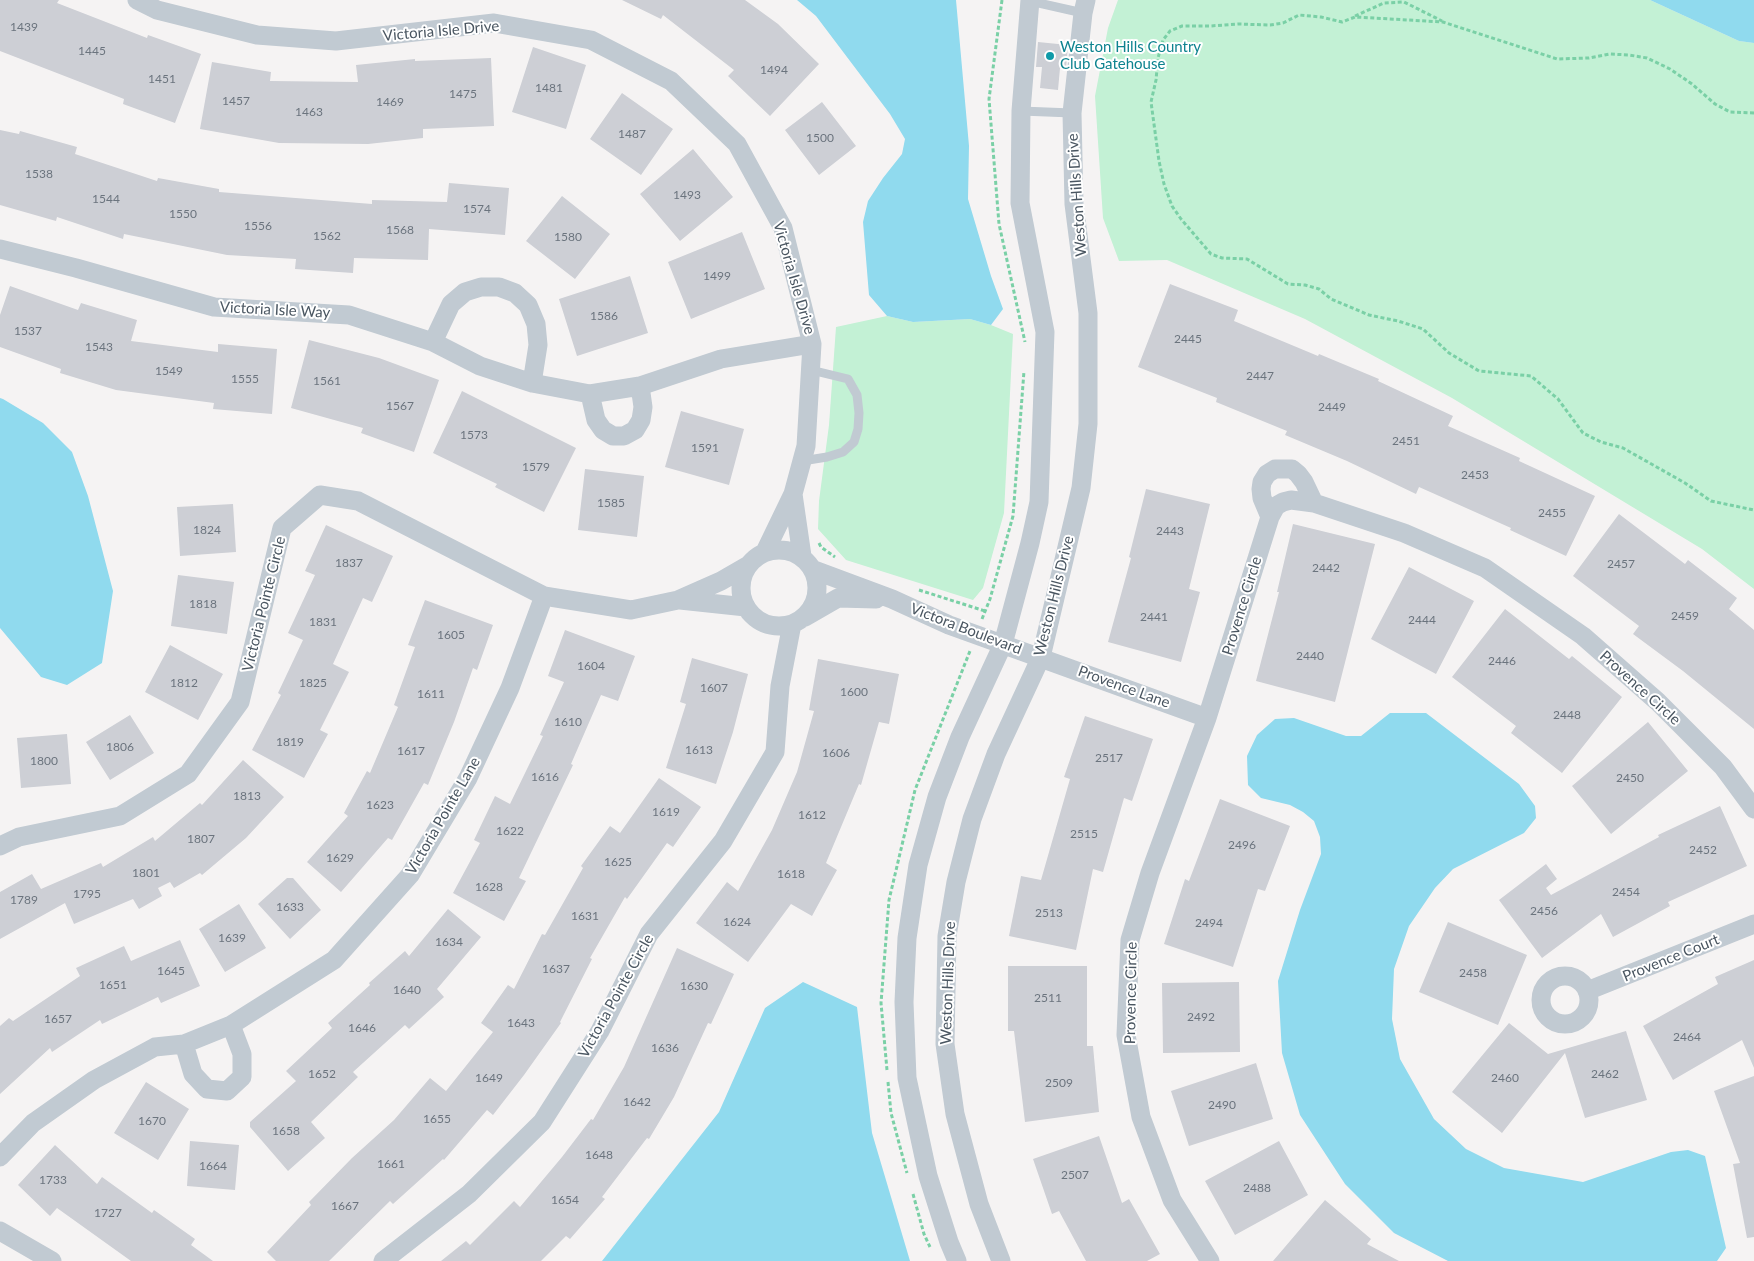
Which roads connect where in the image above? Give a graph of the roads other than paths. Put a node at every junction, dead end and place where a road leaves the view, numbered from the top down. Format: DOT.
graph roads {
  1 [pos="137,0"];
  2 [pos="1030,0"];
  3 [pos="1084,7"];
  4 [pos="1021,111"];
  5 [pos="1072,113"];
  6 [pos="0,249"];
  7 [pos="433,342"];
  8 [pos="812,344"];
  9 [pos="811,370"];
  10 [pos="532,383"];
  11 [pos="640,386"];
  12 [pos="590,394"];
  13 [pos="802,461"];
  14 [pos="793,494"];
  15 [pos="1314,503"];
  16 [pos="1270,517"];
  17 [pos="765,552"];
  18 [pos="802,556"];
  19 [pos="747,566"];
  20 [pos="814,570"];
  21 [pos="544,596"];
  22 [pos="892,599"];
  23 [pos="678,600"];
  24 [pos="746,607"];
  25 [pos="798,621"];
  26 [pos="766,624"];
  27 [pos="1003,644"];
  28 [pos="1040,657"];
  29 [pos="780,686"];
  30 [pos="1207,718"];
  31 [pos="1754,808"];
  32 [pos="0,846"];
  33 [pos="1754,924"];
  34 [pos="1588,991"];
  35 [pos="230,1025"];
  36 [pos="184,1044"];
  37 [pos="0,1157"];
  38 [pos="0,1231"];
  39 [pos="52,1261"];
  40 [pos="383,1261"];
  41 [pos="958,1261"];
  42 [pos="1001,1261"];
  43 [pos="1210,1261"];
  1 -- 8 [label="street, Victoria Isle Drive"];
  2 -- 3 [label="lane"];
  2 -- 4 [label="street"];
  3 -- 5 [label="street, Weston Hills Drive"];
  4 -- 5 [label="lane"];
  4 -- 27 [label="street"];
  5 -- 28 [label="street, Weston Hills Drive"];
  6 -- 7 [label="street, Victoria Isle Way"];
  7 -- 10 [label="street, Victoria Isle Way"];
  7 -- 10 [label="street"];
  8 -- 9 [label="street, Victoria Isle Drive"];
  8 -- 11 [label="street, Victoria Isle Way"];
  9 -- 13 [label="street, Victoria Isle Drive"];
  9 -- 13 [label="lane"];
  10 -- 12 [label="street, Victoria Isle Way"];
  11 -- 12 [label="street, Victoria Isle Way"];
  11 -- 12 [label="street"];
  13 -- 14 [label="street, Victoria Isle Drive"];
  14 -- 17 [label="street, Victoria Isle Drive"];
  14 -- 18 [label="street, Victoria Isle Drive"];
  15 -- 16 [label="street, Provence Circle"];
  15 -- 16 [label="street"];
  15 -- 31 [label="street, Provence Circle"];
  16 -- 30 [label="street, Provence Circle"];
  17 -- 18 [label="street"];
  17 -- 19 [label="street"];
  18 -- 20 [label="street"];
  19 -- 23 [label="street, Victoria Pointe Circle"];
  19 -- 24 [label="street"];
  20 -- 22 [label="street, Victora Boulevard"];
  20 -- 25 [label="street"];
  21 -- 23 [label="street, Victoria Pointe Circle"];
  21 -- 32 [label="street, Victoria Pointe Circle"];
  21 -- 35 [label="street, Victoria Pointe Lane"];
  22 -- 25 [label="street, Victora Boulevard"];
  22 -- 27 [label="street, Victora Boulevard"];
  23 -- 24 [label="street, Victoria Pointe Circle"];
  24 -- 26 [label="street"];
  25 -- 26 [label="street"];
  25 -- 29 [label="street, Victoria Pointe Circle"];
  26 -- 29 [label="street, Victoria Pointe Circle"];
  27 -- 28 [label="street, Victora Boulevard"];
  27 -- 41 [label="street"];
  28 -- 30 [label="street, Provence Lane"];
  28 -- 42 [label="street, Weston Hills Drive"];
  29 -- 40 [label="street, Victoria Pointe Circle"];
  30 -- 43 [label="street, Provence Circle"];
  33 -- 34 [label="street, Provence Court"];
  35 -- 36 [label="street, Victoria Pointe Lane"];
  35 -- 36 [label="street"];
  36 -- 37 [label="street, Victoria Pointe Lane"];
  38 -- 39 [label="street"];
}
